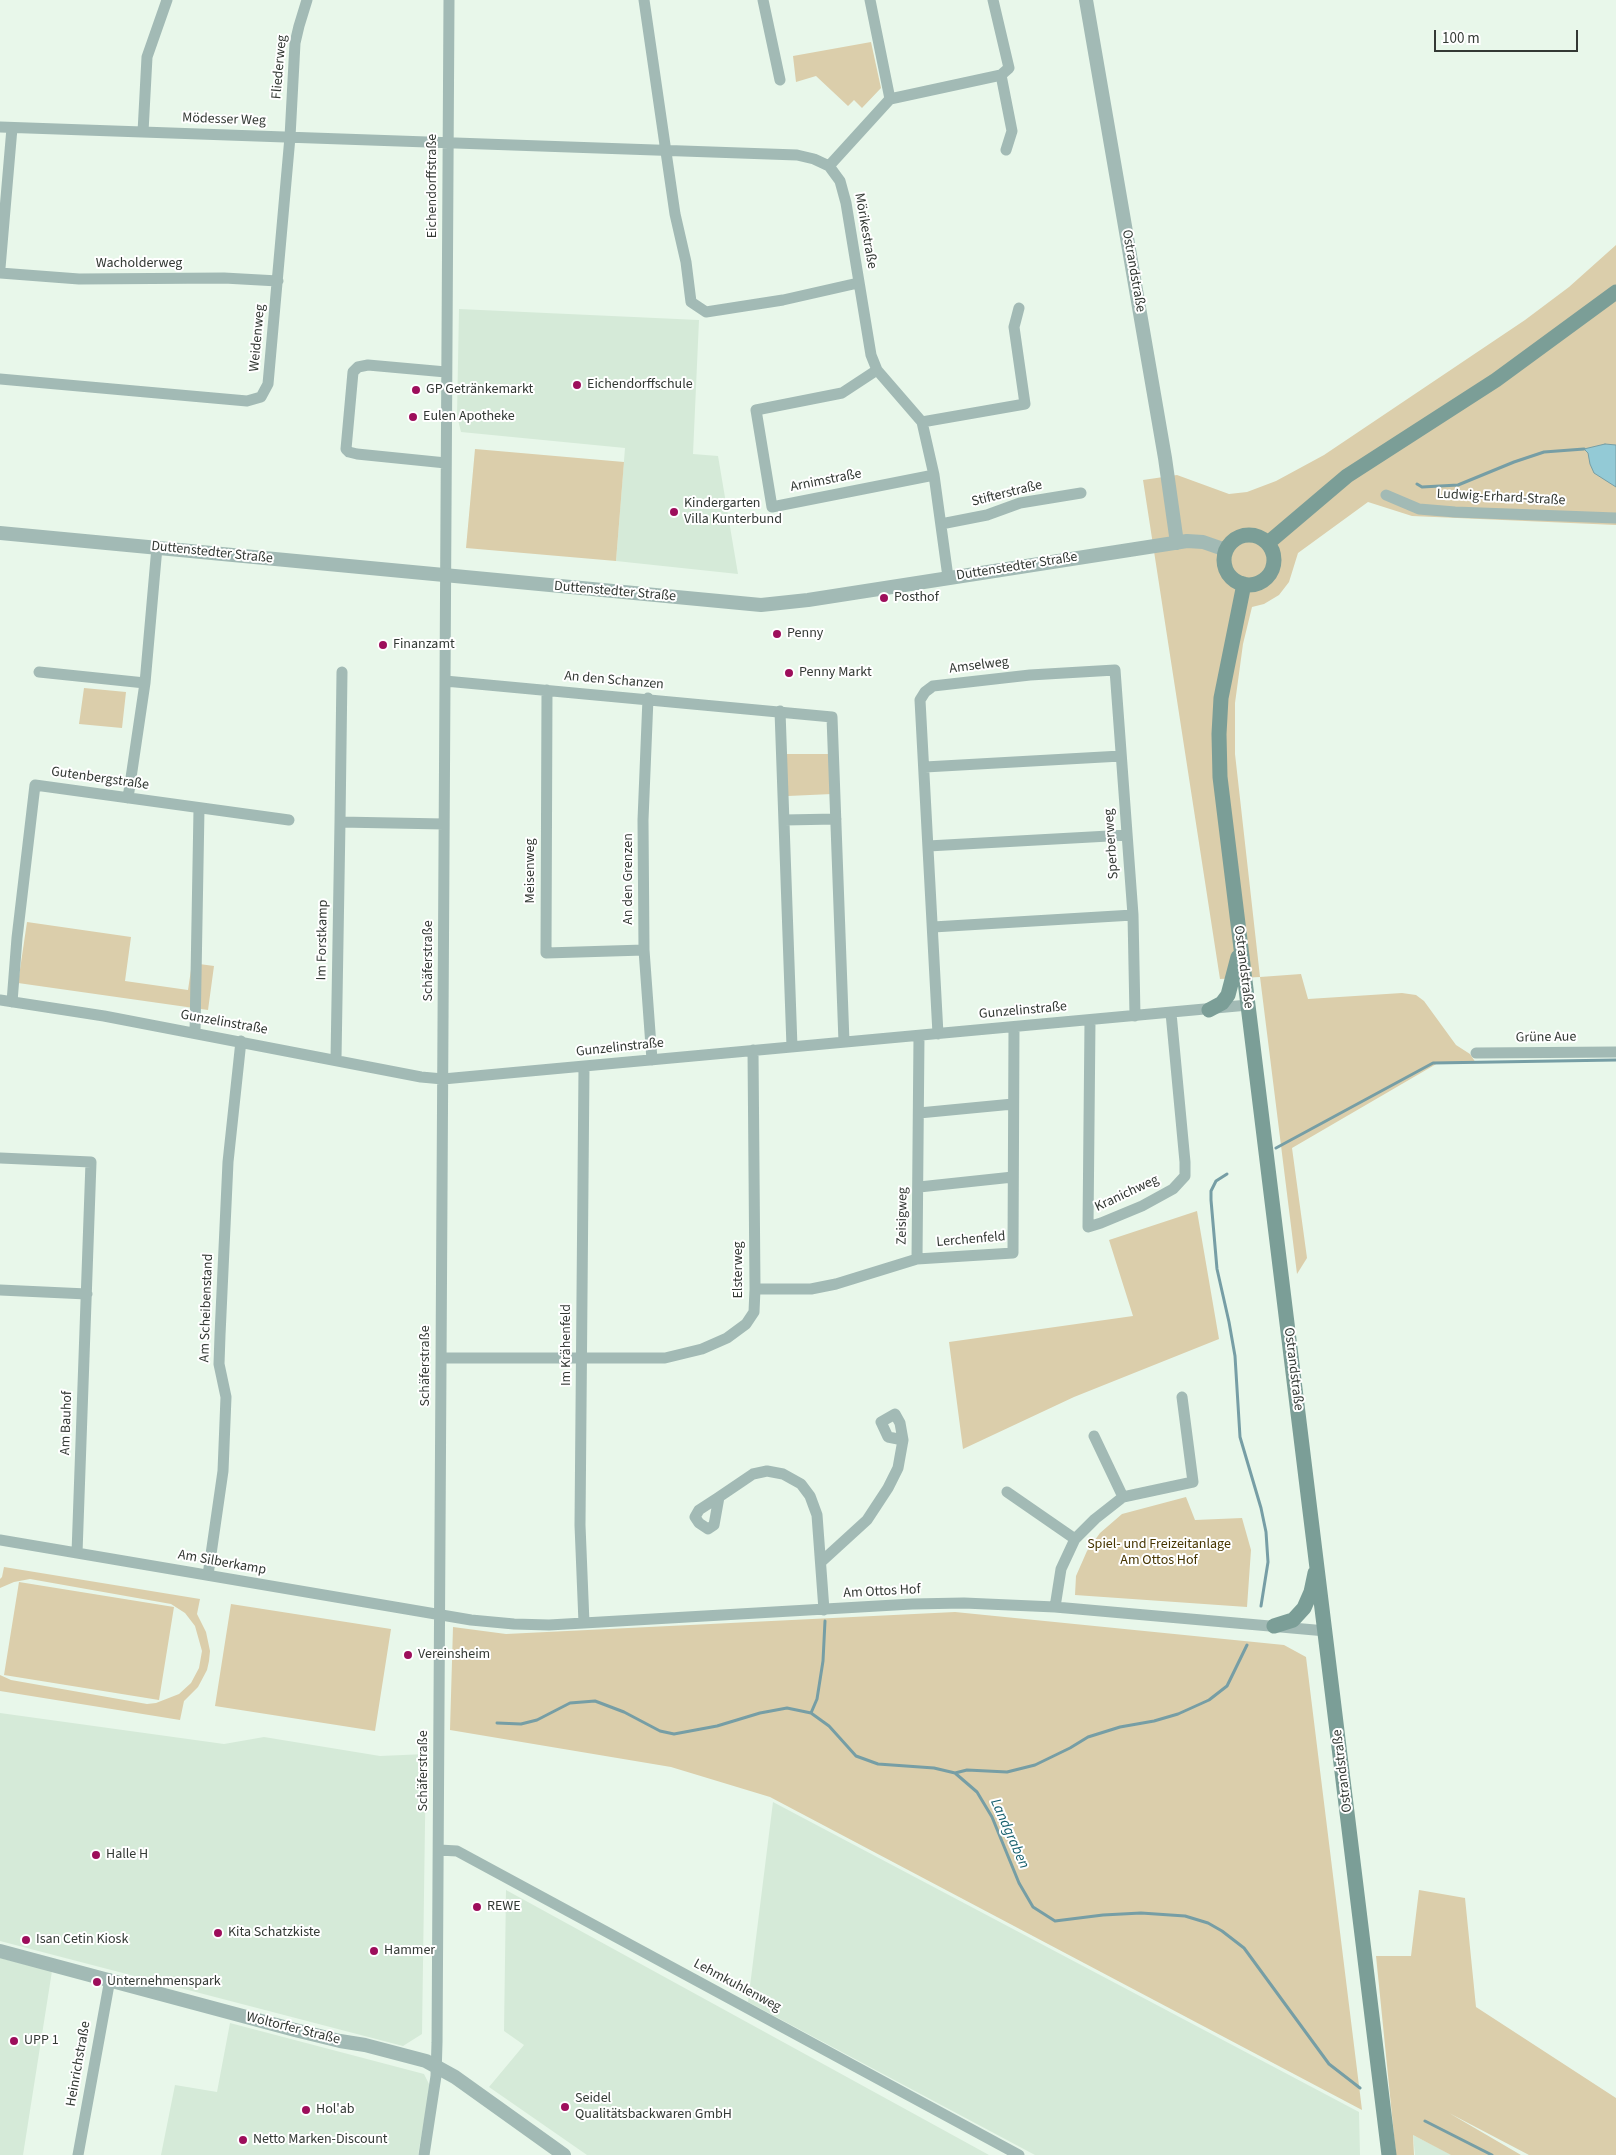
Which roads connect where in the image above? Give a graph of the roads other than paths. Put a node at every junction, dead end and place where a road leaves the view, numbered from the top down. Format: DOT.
graph roads {
  1 [pos="167,0"];
  2 [pos="307,0"];
  3 [pos="449,0"];
  4 [pos="644,0"];
  5 [pos="763,0"];
  6 [pos="870,0"];
  7 [pos="993,0"];
  8 [pos="1086,0"];
  9 [pos="1001,75"];
  10 [pos="780,80"];
  11 [pos="890,99"];
  12 [pos="0,127"];
  13 [pos="12,128"];
  14 [pos="143,132"];
  15 [pos="290,137"];
  16 [pos="448,141"];
  17 [pos="667,150"];
  18 [pos="1006,150"];
  19 [pos="829,166"];
  20 [pos="0,268"];
  21 [pos="0,273"];
  22 [pos="278,281"];
  23 [pos="858,283"];
  24 [pos="1616,292"];
  25 [pos="1019,308"];
  26 [pos="878,370"];
  27 [pos="446,372"];
  28 [pos="0,379"];
  29 [pos="922,422"];
  30 [pos="446,463"];
  31 [pos="934,475"];
  32 [pos="1081,493"];
  33 [pos="1386,495"];
  34 [pos="1616,518"];
  35 [pos="941,524"];
  36 [pos="0,533"];
  37 [pos="1176,542"];
  38 [pos="1268,543"];
  39 [pos="157,547"];
  40 [pos="1226,550"];
  41 [pos="445,575"];
  42 [pos="948,577"];
  43 [pos="1244,584"];
  44 [pos="1115,670"];
  45 [pos="39,672"];
  46 [pos="342,672"];
  47 [pos="445,681"];
  48 [pos="145,683"];
  49 [pos="547,690"];
  50 [pos="648,698"];
  51 [pos="780,711"];
  52 [pos="1121,756"];
  53 [pos="925,766"];
  54 [pos="128,798"];
  55 [pos="199,809"];
  56 [pos="836,819"];
  57 [pos="289,820"];
  58 [pos="784,820"];
  59 [pos="340,822"];
  60 [pos="444,824"];
  61 [pos="1126,836"];
  62 [pos="928,846"];
  63 [pos="1133,915"];
  64 [pos="933,927"];
  65 [pos="1240,948"];
  66 [pos="644,950"];
  67 [pos="0,1000"];
  68 [pos="12,1002"];
  69 [pos="1248,1006"];
  70 [pos="1209,1010"];
  71 [pos="1171,1013"];
  72 [pos="1135,1016"];
  73 [pos="1090,1021"];
  74 [pos="1014,1027"];
  75 [pos="195,1033"];
  76 [pos="938,1034"];
  77 [pos="919,1036"];
  78 [pos="241,1041"];
  79 [pos="844,1042"];
  80 [pos="792,1047"];
  81 [pos="753,1050"];
  82 [pos="1616,1052"];
  83 [pos="1476,1053"];
  84 [pos="336,1059"];
  85 [pos="652,1060"];
  86 [pos="584,1067"];
  87 [pos="443,1079"];
  88 [pos="1013,1104"];
  89 [pos="919,1113"];
  90 [pos="0,1158"];
  91 [pos="1013,1177"];
  92 [pos="919,1186"];
  93 [pos="917,1259"];
  94 [pos="755,1289"];
  95 [pos="0,1290"];
  96 [pos="87,1294"];
  97 [pos="441,1358"];
  98 [pos="582,1358"];
  99 [pos="1182,1398"];
  100 [pos="1094,1436"];
  101 [pos="903,1440"];
  102 [pos="1007,1492"];
  103 [pos="719,1496"];
  104 [pos="1123,1497"];
  105 [pos="1075,1539"];
  106 [pos="0,1540"];
  107 [pos="77,1553"];
  108 [pos="821,1562"];
  109 [pos="1318,1564"];
  110 [pos="208,1575"];
  111 [pos="1055,1607"];
  112 [pos="824,1610"];
  113 [pos="440,1615"];
  114 [pos="584,1622"];
  115 [pos="1274,1626"];
  116 [pos="1326,1630"];
  117 [pos="439,1850"];
  118 [pos="0,1951"];
  119 [pos="110,1979"];
  120 [pos="436,2065"];
  121 [pos="78,2155"];
  122 [pos="424,2155"];
  123 [pos="564,2155"];
  124 [pos="1019,2155"];
  125 [pos="1389,2155"];
  1 -- 14 [label="street"];
  2 -- 15 [label="street, Fliederweg"];
  3 -- 16 [label="street, Eichendorffstraße"];
  4 -- 17 [label="street"];
  5 -- 10 [label="street"];
  6 -- 11 [label="street"];
  7 -- 9 [label="street"];
  8 -- 37 [label="street, Ostrandstraße"];
  9 -- 11 [label="street"];
  9 -- 18 [label="street"];
  11 -- 19 [label="street"];
  12 -- 13 [label="street, Mödesser Weg"];
  13 -- 14 [label="street, Mödesser Weg"];
  13 -- 20 [label="street"];
  14 -- 15 [label="street, Mödesser Weg"];
  15 -- 16 [label="street, Mödesser Weg"];
  15 -- 22 [label="street, Weidenweg"];
  16 -- 17 [label="street"];
  16 -- 27 [label="street, Eichendorffstraße"];
  17 -- 19 [label="street"];
  17 -- 23 [label="street"];
  19 -- 23 [label="street, Mörikestraße"];
  21 -- 22 [label="street, Wacholderweg"];
  22 -- 28 [label="street, Weidenweg"];
  23 -- 26 [label="street, Mörikestraße"];
  24 -- 38 [label="main road"];
  25 -- 29 [label="street"];
  26 -- 29 [label="street, Mörikestraße"];
  26 -- 31 [label="street, Arnimstraße"];
  27 -- 30 [label="street, Eichendorffstraße"];
  27 -- 30 [label="street"];
  29 -- 31 [label="street, Mörikestraße"];
  30 -- 41 [label="street, Eichendorffstraße"];
  31 -- 35 [label="street, Mörikestraße"];
  32 -- 35 [label="street, Stifterstraße"];
  33 -- 34 [label="street, Ludwig-Erhard-Straße"];
  35 -- 42 [label="street, Mörikestraße"];
  36 -- 39 [label="street, Duttenstedter Straße"];
  37 -- 40 [label="street, Duttenstedter Straße"];
  37 -- 42 [label="street, Duttenstedter Straße"];
  38 -- 40 [label="main road"];
  38 -- 43 [label="main road"];
  39 -- 41 [label="street, Duttenstedter Straße"];
  39 -- 48 [label="street"];
  40 -- 43 [label="main road"];
  41 -- 42 [label="street, Duttenstedter Straße"];
  41 -- 47 [label="street, Schäferstraße"];
  43 -- 65 [label="main road, Ostrandstraße"];
  44 -- 52 [label="street, Sperberweg"];
  44 -- 53 [label="street, Amselweg"];
  45 -- 48 [label="street"];
  46 -- 59 [label="street, Im Forstkamp"];
  47 -- 49 [label="street, An den Schanzen"];
  47 -- 60 [label="street, Schäferstraße"];
  48 -- 54 [label="street"];
  49 -- 50 [label="street, An den Schanzen"];
  49 -- 66 [label="street, Meisenweg"];
  50 -- 51 [label="street, An den Schanzen"];
  50 -- 66 [label="street, An den Grenzen"];
  51 -- 56 [label="street, An den Schanzen"];
  51 -- 58 [label="street"];
  52 -- 53 [label="street"];
  52 -- 61 [label="street, Sperberweg"];
  53 -- 62 [label="street, Amselweg"];
  54 -- 55 [label="street, Gutenbergstraße"];
  54 -- 68 [label="street, Gutenbergstraße"];
  55 -- 57 [label="street, Gutenbergstraße"];
  55 -- 75 [label="street"];
  56 -- 58 [label="street"];
  56 -- 79 [label="street, An den Schanzen"];
  58 -- 80 [label="street"];
  59 -- 60 [label="street"];
  59 -- 84 [label="street, Im Forstkamp"];
  60 -- 87 [label="street, Schäferstraße"];
  61 -- 62 [label="street"];
  61 -- 63 [label="street, Sperberweg"];
  62 -- 64 [label="street, Amselweg"];
  63 -- 64 [label="street"];
  63 -- 72 [label="street, Sperberweg"];
  64 -- 76 [label="street, Amselweg"];
  65 -- 69 [label="main road, Ostrandstraße"];
  65 -- 70 [label="main road"];
  66 -- 85 [label="street, An den Grenzen"];
  67 -- 68 [label="street, Gunzelinstraße"];
  68 -- 75 [label="street, Gunzelinstraße"];
  69 -- 70 [label="street, Gunzelinstraße"];
  69 -- 109 [label="main road, Ostrandstraße"];
  70 -- 71 [label="street, Gunzelinstraße"];
  71 -- 72 [label="street, Gunzelinstraße"];
  71 -- 73 [label="street, Kranichweg"];
  72 -- 73 [label="street, Gunzelinstraße"];
  73 -- 74 [label="street, Gunzelinstraße"];
  74 -- 76 [label="street, Gunzelinstraße"];
  74 -- 88 [label="street, Lerchenfeld"];
  75 -- 78 [label="street, Gunzelinstraße"];
  76 -- 77 [label="street, Gunzelinstraße"];
  77 -- 79 [label="street, Gunzelinstraße"];
  77 -- 89 [label="street, Zeisigweg"];
  78 -- 84 [label="street, Gunzelinstraße"];
  78 -- 110 [label="street, Am Scheibenstand"];
  79 -- 80 [label="street, Gunzelinstraße"];
  80 -- 81 [label="street, Gunzelinstraße"];
  81 -- 85 [label="street, Gunzelinstraße"];
  81 -- 94 [label="street, Elsterweg"];
  82 -- 83 [label="street, Grüne Aue"];
  84 -- 87 [label="street, Gunzelinstraße"];
  85 -- 86 [label="street, Gunzelinstraße"];
  86 -- 87 [label="street, Gunzelinstraße"];
  86 -- 98 [label="street, Im Krähenfeld"];
  87 -- 97 [label="street, Schäferstraße"];
  88 -- 89 [label="street"];
  88 -- 91 [label="street, Lerchenfeld"];
  89 -- 92 [label="street, Zeisigweg"];
  90 -- 96 [label="street, Am Bauhof"];
  91 -- 92 [label="street"];
  91 -- 93 [label="street, Lerchenfeld"];
  92 -- 93 [label="street, Zeisigweg"];
  93 -- 94 [label="street, Zeisigweg"];
  94 -- 98 [label="street, Elsterweg"];
  95 -- 96 [label="street"];
  96 -- 107 [label="street, Am Bauhof"];
  97 -- 98 [label="street, Elsterweg"];
  97 -- 113 [label="street, Schäferstraße"];
  98 -- 114 [label="street, Im Krähenfeld"];
  99 -- 104 [label="street"];
  100 -- 104 [label="street"];
  101 -- 108 [label="street"];
  102 -- 105 [label="street"];
  103 -- 108 [label="street"];
  104 -- 105 [label="street"];
  105 -- 111 [label="street"];
  106 -- 107 [label="street, Am Silberkamp"];
  107 -- 110 [label="street, Am Silberkamp"];
  108 -- 112 [label="street"];
  109 -- 115 [label="main road"];
  109 -- 116 [label="main road, Ostrandstraße"];
  110 -- 113 [label="street, Am Silberkamp"];
  111 -- 112 [label="street, Am Ottos Hof"];
  111 -- 115 [label="street, Am Ottos Hof"];
  112 -- 114 [label="street, Am Ottos Hof"];
  113 -- 114 [label="street, Am Ottos Hof"];
  113 -- 117 [label="street, Schäferstraße"];
  115 -- 116 [label="street, Am Ottos Hof"];
  116 -- 125 [label="main road, Ostrandstraße"];
  117 -- 120 [label="street, Schäferstraße"];
  117 -- 124 [label="street, Lehmkuhlenweg"];
  118 -- 119 [label="street, Woltorfer Straße"];
  119 -- 120 [label="street, Woltorfer Straße"];
  119 -- 121 [label="street, Heinrichstraße"];
  120 -- 122 [label="street, Schäferstraße"];
  120 -- 123 [label="street, Woltorfer Straße"];
}
